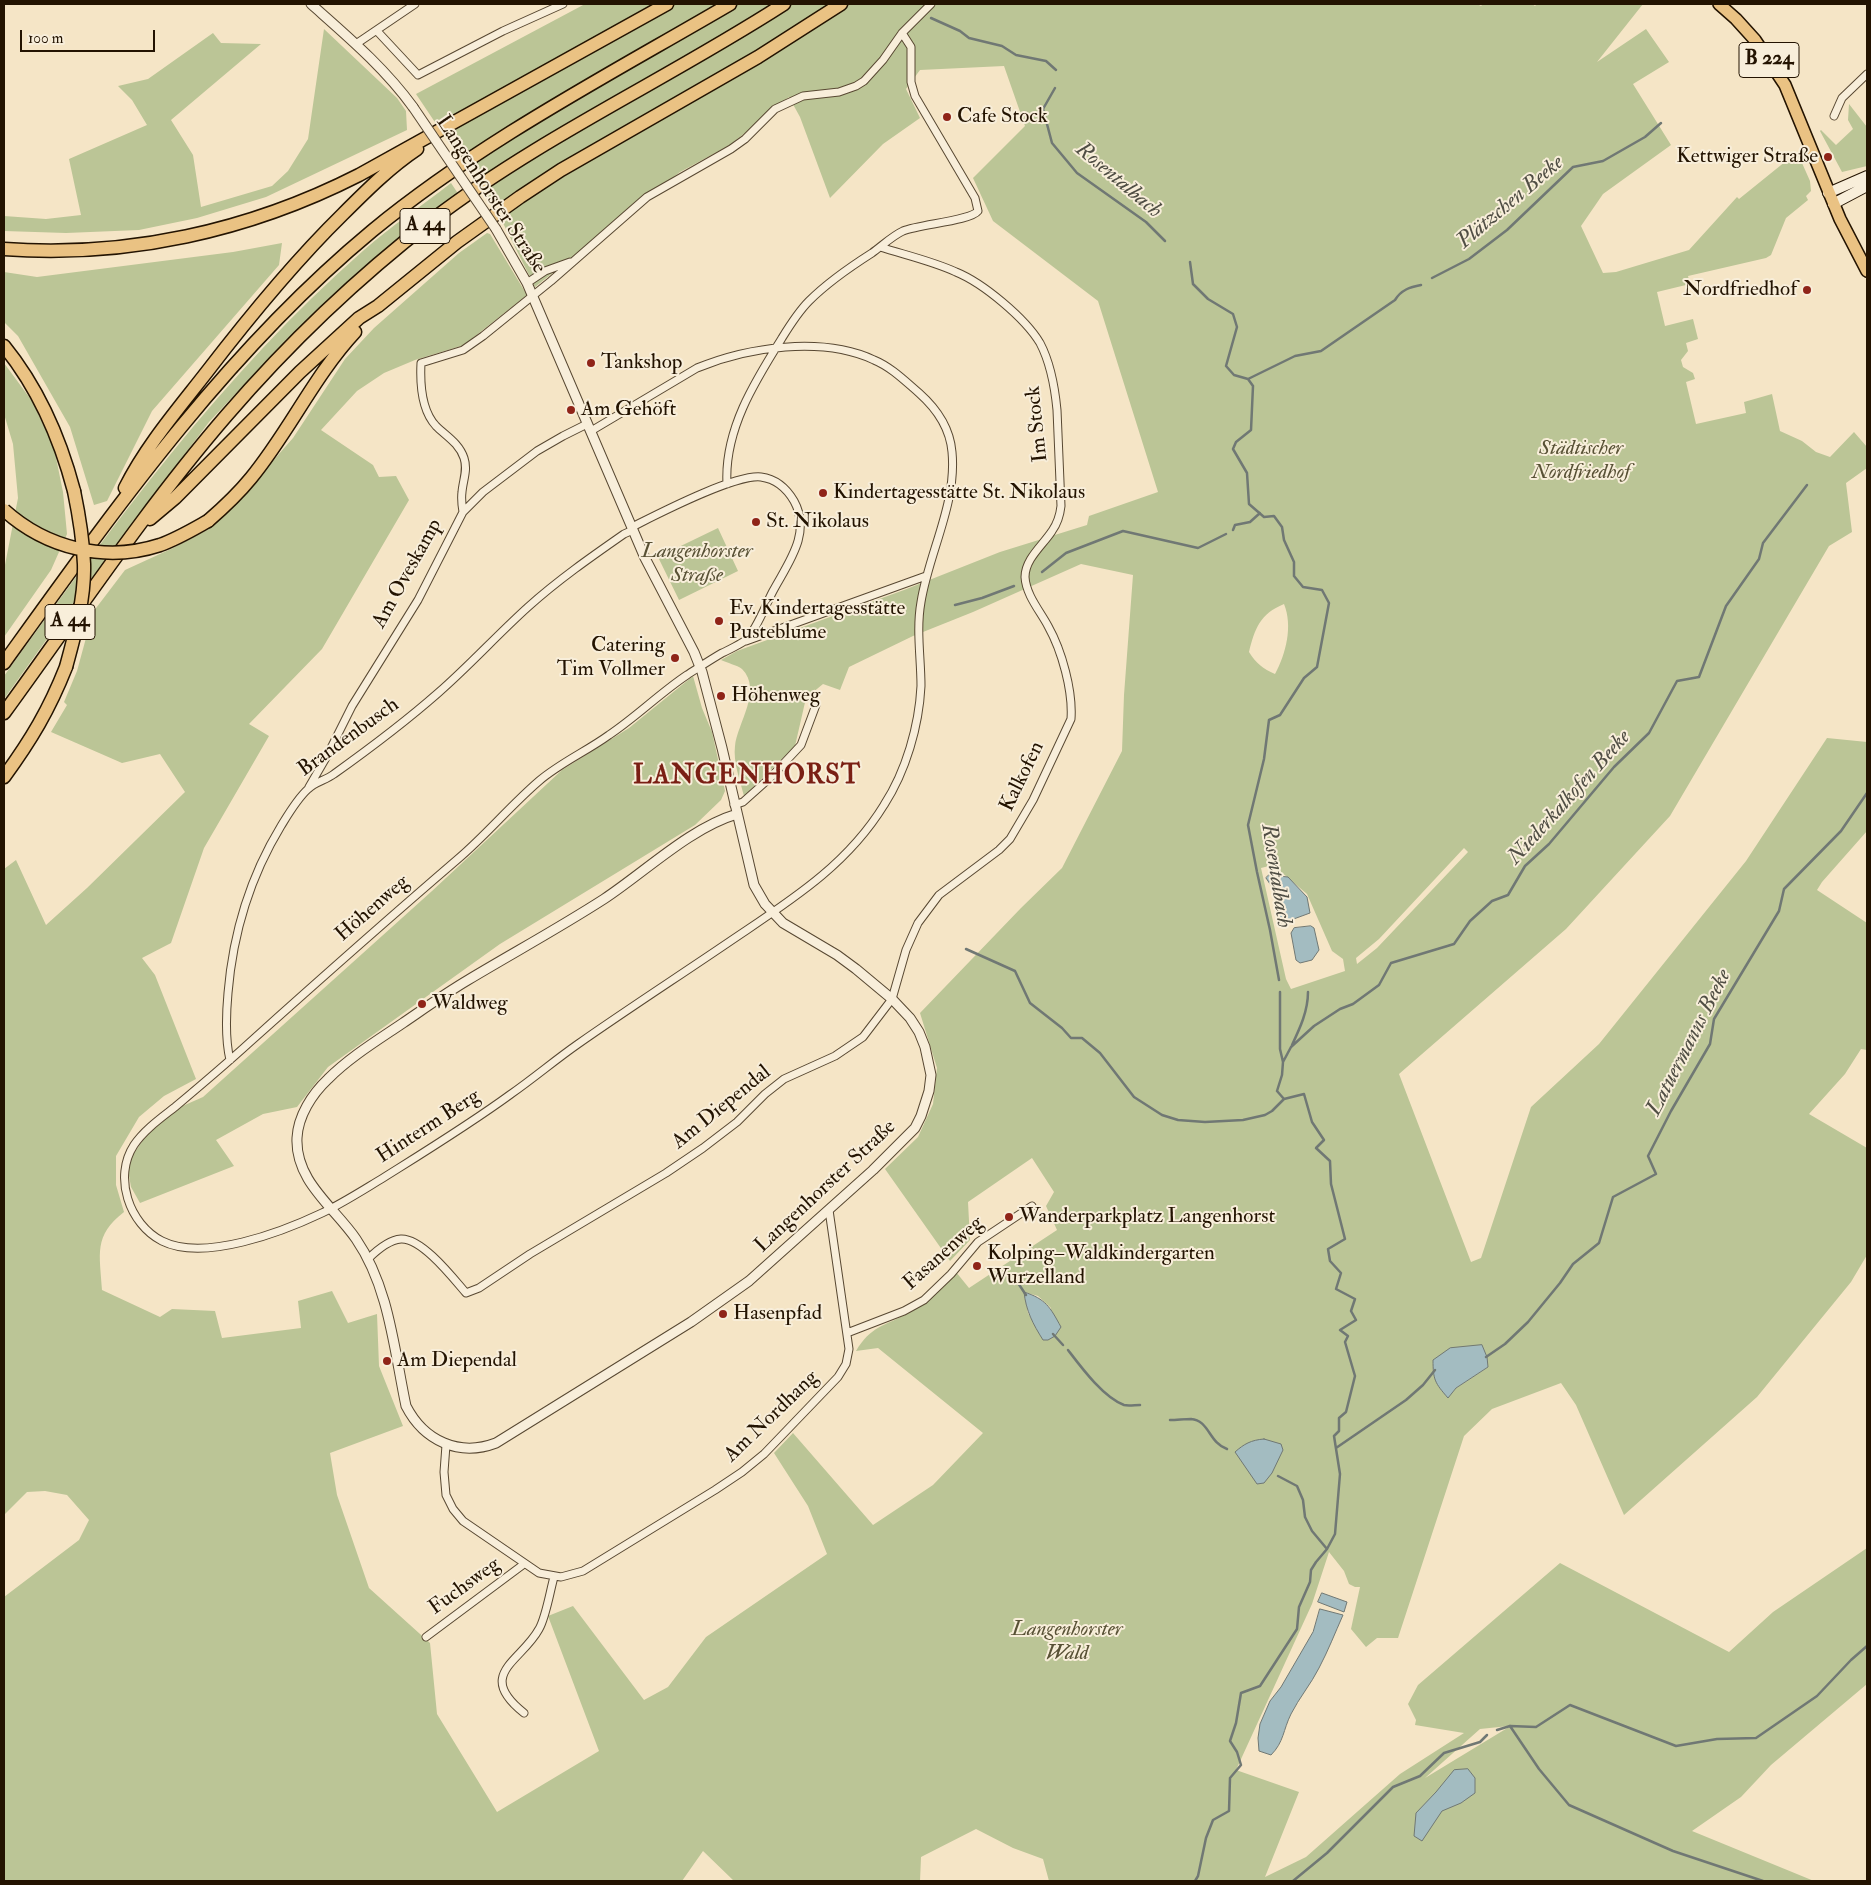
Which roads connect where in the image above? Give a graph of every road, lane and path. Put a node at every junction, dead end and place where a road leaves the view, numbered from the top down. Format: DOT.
graph roads {
  1 [pos="311,4"];
  2 [pos="414,4"];
  3 [pos="563,4"];
  4 [pos="667,4"];
  5 [pos="730,4"];
  6 [pos="784,4"];
  7 [pos="841,4"];
  8 [pos="931,4"];
  9 [pos="1719,4"];
  10 [pos="377,31"];
  11 [pos="902,33"];
  12 [pos="356,44"];
  13 [pos="1867,74"];
  14 [pos="1834,116"];
  15 [pos="461,119"];
  16 [pos="1867,176"];
  17 [pos="1867,186"];
  18 [pos="1831,199"];
  19 [pos="880,247"];
  20 [pos="4,249"];
  21 [pos="573,261"];
  22 [pos="1867,271"];
  23 [pos="528,283"];
  24 [pos="533,296"];
  25 [pos="378,306"];
  26 [pos="4,346"];
  27 [pos="775,348"];
  28 [pos="589,428"];
  29 [pos="727,484"];
  30 [pos="4,510"];
  31 [pos="463,512"];
  32 [pos="112,514"];
  33 [pos="632,528"];
  34 [pos="134,531"];
  35 [pos="1046,540"];
  36 [pos="926,576"];
  37 [pos="745,642"];
  38 [pos="4,663"];
  39 [pos="700,668"];
  40 [pos="816,705"];
  41 [pos="4,713"];
  42 [pos="4,777"];
  43 [pos="309,788"];
  44 [pos="734,805"];
  45 [pos="737,814"];
  46 [pos="773,913"];
  47 [pos="892,999"];
  48 [pos="230,1060"];
  49 [pos="129,1155"];
  50 [pos="1032,1206"];
  51 [pos="331,1209"];
  52 [pos="830,1210"];
  53 [pos="368,1259"];
  54 [pos="847,1333"];
  55 [pos="446,1445"];
  56 [pos="524,1564"];
  57 [pos="554,1576"];
  58 [pos="426,1637"];
  59 [pos="524,1713"];
  1 -- 12 [label="street, Langenhorster Straße"];
  2 -- 10 [label="street"];
  3 -- 10 [label="street"];
  4 -- 15 [label="highway"];
  5 -- 32 [label="highway, A 44"];
  6 -- 34 [label="highway, A 44"];
  7 -- 25 [label="highway"];
  8 -- 11 [label="street"];
  9 -- 18 [label="main road, B 224"];
  10 -- 12 [label="street"];
  11 -- 19 [label="street"];
  11 -- 21 [label="street"];
  12 -- 23 [label="street, Langenhorster Straße, bridge"];
  13 -- 14 [label="street"];
  15 -- 20 [label="highway"];
  15 -- 32 [label="highway"];
  16 -- 18 [label="main road"];
  17 -- 18 [label="main road"];
  18 -- 22 [label="main road, B 224"];
  19 -- 27 [label="street"];
  19 -- 35 [label="street, Im Stock"];
  21 -- 23 [label="street"];
  21 -- 24 [label="street"];
  23 -- 24 [label="street, Langenhorster Straße"];
  24 -- 28 [label="street, Langenhorster Straße"];
  24 -- 31 [label="street"];
  25 -- 30 [label="highway, bridge"];
  25 -- 34 [label="highway"];
  26 -- 42 [label="highway, bridge"];
  27 -- 28 [label="street"];
  27 -- 29 [label="street"];
  27 -- 36 [label="street, Hinterm Berg"];
  28 -- 31 [label="street, Am Oveskamp"];
  28 -- 33 [label="street, Langenhorster Straße"];
  29 -- 33 [label="street, Brandenbusch"];
  29 -- 37 [label="street, Brandenbusch"];
  31 -- 43 [label="street, Am Oveskamp"];
  32 -- 38 [label="highway, A 44"];
  33 -- 39 [label="street, Langenhorster Straße"];
  33 -- 43 [label="street, Brandenbusch"];
  34 -- 41 [label="highway, A 44"];
  35 -- 47 [label="street, Kalkofen"];
  36 -- 37 [label="street, Höhenweg"];
  36 -- 46 [label="street, Hinterm Berg"];
  37 -- 39 [label="street, Höhenweg"];
  39 -- 44 [label="street, Langenhorster Straße"];
  39 -- 48 [label="street, Höhenweg"];
  40 -- 44 [label="street"];
  43 -- 48 [label="street, Brandenbusch"];
  44 -- 45 [label="street, Langenhorster Straße"];
  45 -- 46 [label="street, Langenhorster Straße"];
  45 -- 51 [label="street"];
  46 -- 47 [label="street, Langenhorster Straße"];
  46 -- 51 [label="street, Hinterm Berg"];
  47 -- 52 [label="street, Langenhorster Straße"];
  47 -- 53 [label="street, Am Diependal"];
  48 -- 49 [label="street, Höhenweg"];
  49 -- 51 [label="street, Hinterm Berg"];
  50 -- 54 [label="street, Fasanenweg"];
  51 -- 53 [label="street"];
  52 -- 54 [label="street, Am Nordhang"];
  52 -- 55 [label="street, Langenhorster Straße"];
  53 -- 55 [label="street"];
  54 -- 57 [label="street, Am Nordhang"];
  55 -- 56 [label="street, Am Nordhang"];
  56 -- 57 [label="street, Am Nordhang"];
  56 -- 58 [label="street, Fuchsweg"];
  57 -- 59 [label="street"];
}
